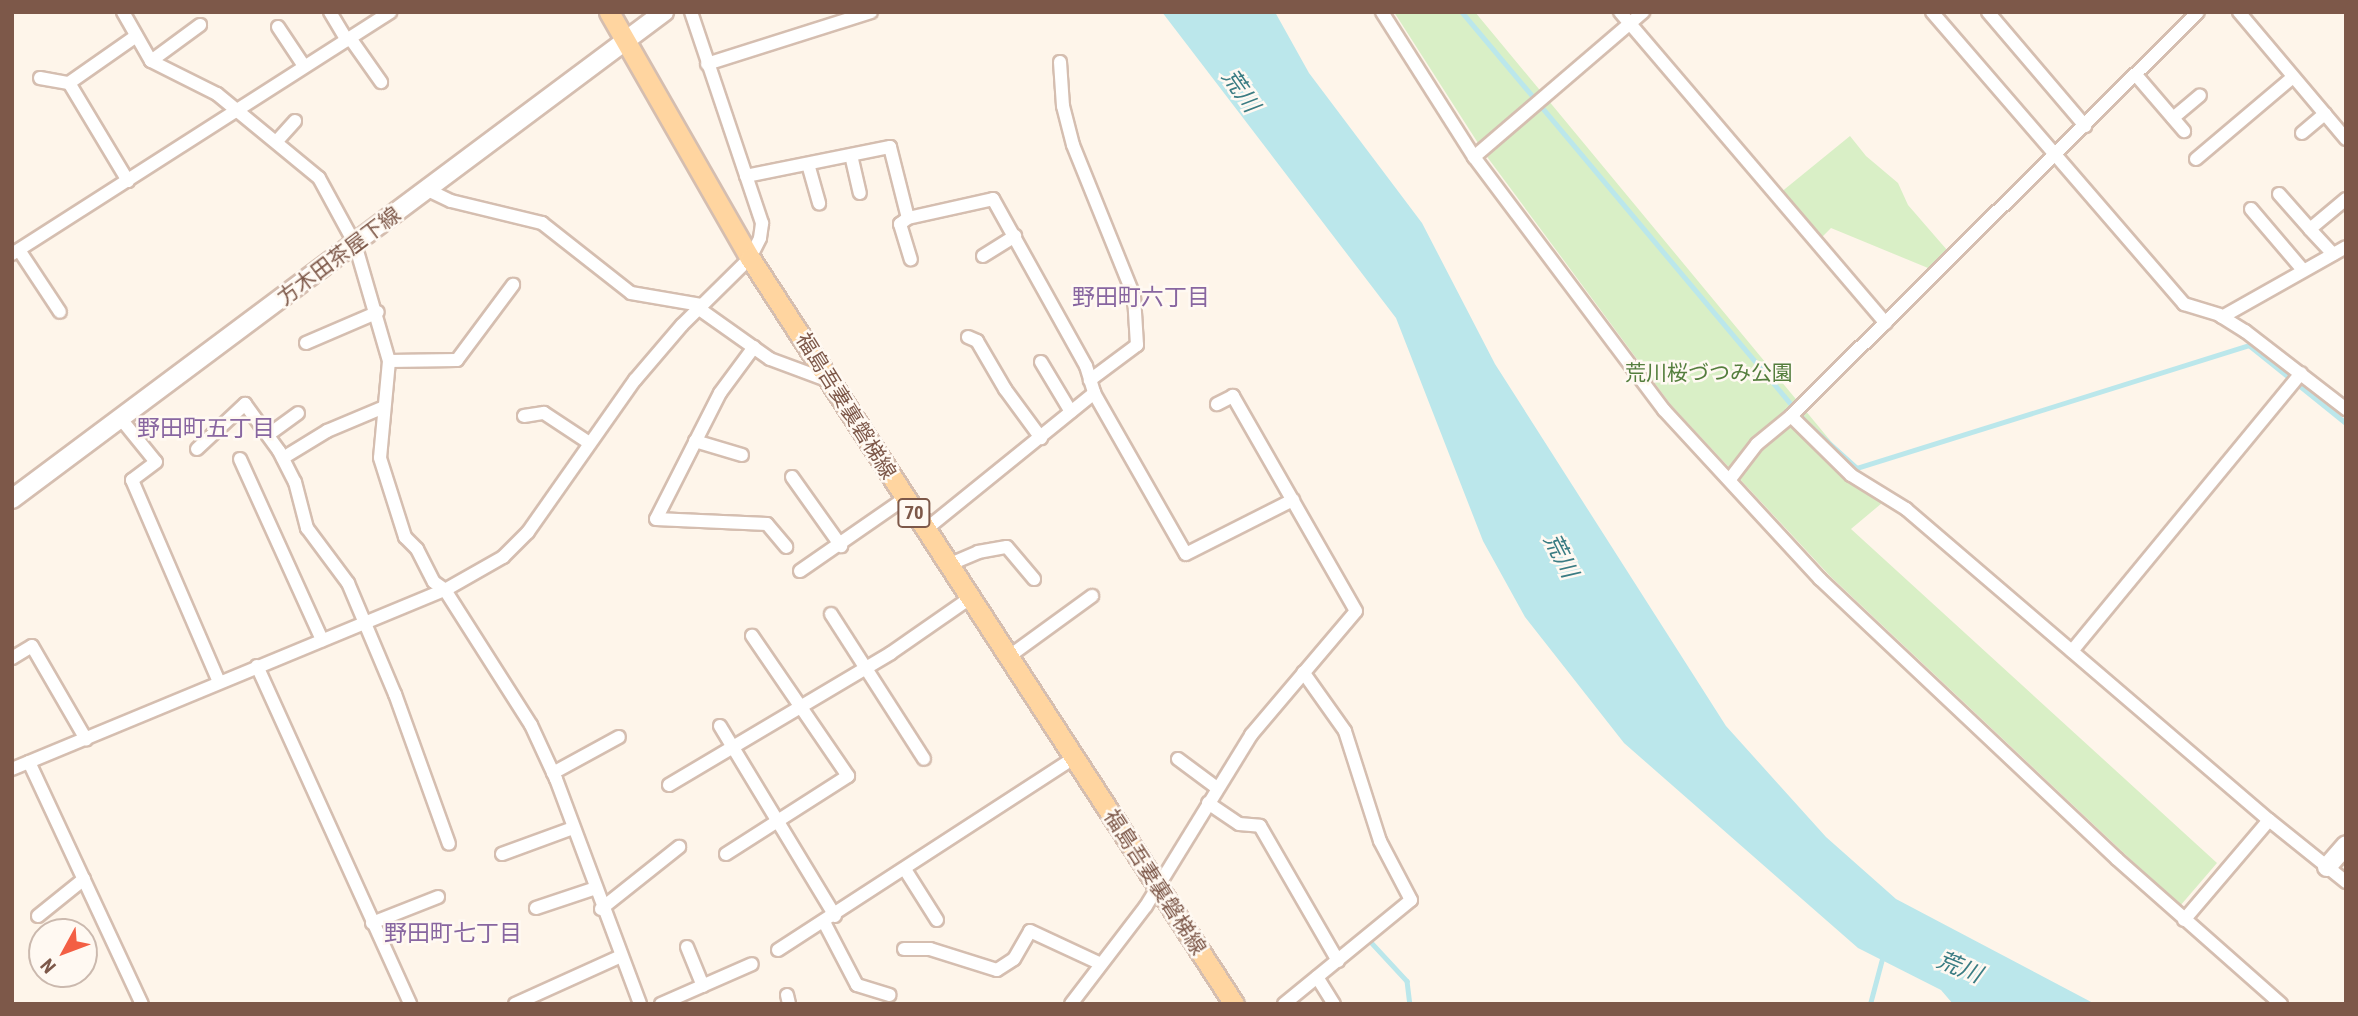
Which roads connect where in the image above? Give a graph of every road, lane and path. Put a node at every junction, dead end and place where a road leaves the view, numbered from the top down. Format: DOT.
graph roads {
  1 [pos="123,12"];
  2 [pos="330,12"];
  3 [pos="390,12"];
  4 [pos="609,12"];
  5 [pos="664,12"];
  6 [pos="691,12"];
  7 [pos="871,12"];
  8 [pos="1382,12"];
  9 [pos="1620,12"];
  10 [pos="1643,12"];
  11 [pos="1932,12"];
  12 [pos="1988,12"];
  13 [pos="2198,12"];
  14 [pos="2239,12"];
  15 [pos="1630,24"];
  16 [pos="200,25"];
  17 [pos="278,27"];
  18 [pos="136,36"];
  19 [pos="349,39"];
  20 [pos="625,41"];
  21 [pos="151,61"];
  22 [pos="1060,62"];
  23 [pos="707,64"];
  24 [pos="304,66"];
  25 [pos="2136,75"];
  26 [pos="2293,77"];
  27 [pos="40,78"];
  28 [pos="381,82"];
  29 [pos="69,83"];
  30 [pos="2200,95"];
  31 [pos="236,113"];
  32 [pos="2325,114"];
  33 [pos="2173,118"];
  34 [pos="295,121"];
  35 [pos="2085,126"];
  36 [pos="2184,131"];
  37 [pos="2302,133"];
  38 [pos="2346,139"];
  39 [pos="277,141"];
  40 [pos="851,155"];
  41 [pos="2055,155"];
  42 [pos="1474,157"];
  43 [pos="2196,159"];
  44 [pos="808,164"];
  45 [pos="746,176"];
  46 [pos="128,181"];
  47 [pos="428,190"];
  48 [pos="860,193"];
  49 [pos="2279,194"];
  50 [pos="2346,199"];
  51 [pos="818,203"];
  52 [pos="2251,209"];
  53 [pos="908,218"];
  54 [pos="2310,229"];
  55 [pos="1015,236"];
  56 [pos="355,244"];
  57 [pos="2346,247"];
  58 [pos="16,252"];
  59 [pos="2333,254"];
  60 [pos="983,256"];
  61 [pos="751,258"];
  62 [pos="911,259"];
  63 [pos="2303,271"];
  64 [pos="513,285"];
  65 [pos="700,306"];
  66 [pos="60,312"];
  67 [pos="378,312"];
  68 [pos="2222,317"];
  69 [pos="1886,323"];
  70 [pos="968,337"];
  71 [pos="306,343"];
  72 [pos="754,347"];
  73 [pos="389,362"];
  74 [pos="1041,362"];
  75 [pos="2301,373"];
  76 [pos="832,382"];
  77 [pos="1092,387"];
  78 [pos="1217,404"];
  79 [pos="384,407"];
  80 [pos="2346,409"];
  81 [pos="1071,412"];
  82 [pos="298,413"];
  83 [pos="524,416"];
  84 [pos="1791,416"];
  85 [pos="121,419"];
  86 [pos="268,435"];
  87 [pos="1041,439"];
  88 [pos="695,441"];
  89 [pos="588,442"];
  90 [pos="197,449"];
  91 [pos="742,455"];
  92 [pos="283,458"];
  93 [pos="240,459"];
  94 [pos="792,477"];
  95 [pos="1730,479"];
  96 [pos="12,499"];
  97 [pos="904,499"];
  98 [pos="1293,500"];
  99 [pos="925,530"];
  100 [pos="841,546"];
  101 [pos="786,547"];
  102 [pos="948,565"];
  103 [pos="800,570"];
  104 [pos="1034,579"];
  105 [pos="445,590"];
  106 [pos="1092,596"];
  107 [pos="970,598"];
  108 [pos="831,614"];
  109 [pos="365,622"];
  110 [pos="752,636"];
  111 [pos="322,640"];
  112 [pos="2072,650"];
  113 [pos="1008,657"];
  114 [pos="12,658"];
  115 [pos="257,666"];
  116 [pos="866,666"];
  117 [pos="1303,672"];
  118 [pos="218,680"];
  119 [pos="798,706"];
  120 [pos="720,726"];
  121 [pos="618,737"];
  122 [pos="86,740"];
  123 [pos="732,746"];
  124 [pos="1075,757"];
  125 [pos="924,759"];
  126 [pos="1178,759"];
  127 [pos="29,762"];
  128 [pos="12,768"];
  129 [pos="553,773"];
  130 [pos="669,785"];
  131 [pos="1217,788"];
  132 [pos="1208,803"];
  133 [pos="2269,820"];
  134 [pos="775,823"];
  135 [pos="573,828"];
  136 [pos="449,844"];
  137 [pos="2346,845"];
  138 [pos="680,847"];
  139 [pos="502,854"];
  140 [pos="726,854"];
  141 [pos="2327,867"];
  142 [pos="906,871"];
  143 [pos="84,879"];
  144 [pos="2346,882"];
  145 [pos="1156,884"];
  146 [pos="593,889"];
  147 [pos="438,897"];
  148 [pos="536,908"];
  149 [pos="601,908"];
  150 [pos="38,916"];
  151 [pos="830,919"];
  152 [pos="937,920"];
  153 [pos="2184,920"];
  154 [pos="373,923"];
  155 [pos="687,947"];
  156 [pos="904,949"];
  157 [pos="778,950"];
  158 [pos="619,957"];
  159 [pos="1338,961"];
  160 [pos="752,964"];
  161 [pos="1101,964"];
  162 [pos="1317,978"];
  163 [pos="703,986"];
  164 [pos="889,995"];
  165 [pos="1230,1002"];
  166 [pos="142,1004"];
  167 [pos="410,1004"];
  168 [pos="515,1004"];
  169 [pos="640,1004"];
  170 [pos="661,1004"];
  171 [pos="1072,1004"];
  172 [pos="1284,1004"];
  173 [pos="1334,1004"];
  174 [pos="2281,1004"];
  1 -- 18 [label="street"];
  2 -- 19 [label="street"];
  3 -- 19 [label="street"];
  4 -- 20 [label="main road, 福島吾妻裏磐梯線 / 70"];
  5 -- 20 [label="street, 方木田茶屋下線"];
  6 -- 23 [label="street"];
  7 -- 23 [label="street"];
  8 -- 42 [label="street"];
  9 -- 15 [label="street"];
  10 -- 15 [label="street"];
  11 -- 41 [label="street"];
  12 -- 35 [label="street"];
  13 -- 25 [label="street"];
  14 -- 26 [label="street"];
  15 -- 42 [label="street"];
  15 -- 69 [label="street"];
  16 -- 21 [label="street"];
  17 -- 24 [label="street"];
  18 -- 21 [label="street"];
  18 -- 29 [label="street"];
  19 -- 24 [label="street"];
  19 -- 28 [label="street"];
  20 -- 47 [label="street, 方木田茶屋下線"];
  20 -- 61 [label="main road, 福島吾妻裏磐梯線 / 70"];
  21 -- 31 [label="street"];
  22 -- 77 [label="street"];
  23 -- 45 [label="street"];
  24 -- 31 [label="street"];
  25 -- 33 [label="street"];
  25 -- 35 [label="street"];
  26 -- 32 [label="street"];
  26 -- 43 [label="street"];
  27 -- 29 [label="street"];
  29 -- 46 [label="street"];
  30 -- 33 [label="street"];
  31 -- 39 [label="street"];
  31 -- 46 [label="street"];
  32 -- 37 [label="street"];
  32 -- 38 [label="street"];
  33 -- 36 [label="street"];
  34 -- 39 [label="street"];
  35 -- 41 [label="street"];
  39 -- 56 [label="street"];
  40 -- 44 [label="street"];
  40 -- 48 [label="street"];
  40 -- 53 [label="street"];
  41 -- 68 [label="street"];
  41 -- 69 [label="street"];
  42 -- 95 [label="street"];
  44 -- 45 [label="street"];
  44 -- 51 [label="street"];
  45 -- 61 [label="street"];
  46 -- 58 [label="street"];
  47 -- 56 [label="street, 方木田茶屋下線"];
  47 -- 65 [label="street"];
  49 -- 54 [label="street"];
  50 -- 54 [label="street"];
  52 -- 63 [label="street"];
  53 -- 55 [label="street"];
  53 -- 62 [label="street"];
  54 -- 59 [label="street"];
  55 -- 60 [label="street"];
  55 -- 77 [label="street"];
  56 -- 67 [label="street"];
  56 -- 85 [label="street, 方木田茶屋下線"];
  57 -- 59 [label="street"];
  58 -- 66 [label="street"];
  59 -- 63 [label="street"];
  61 -- 65 [label="street"];
  61 -- 76 [label="main road, 福島吾妻裏磐梯線 / 70"];
  63 -- 68 [label="street"];
  64 -- 73 [label="street"];
  65 -- 72 [label="street"];
  65 -- 89 [label="street"];
  67 -- 71 [label="street"];
  67 -- 73 [label="street"];
  68 -- 75 [label="street"];
  69 -- 84 [label="street"];
  70 -- 87 [label="street"];
  72 -- 76 [label="street"];
  72 -- 88 [label="street"];
  73 -- 79 [label="street"];
  74 -- 81 [label="street"];
  75 -- 80 [label="street"];
  75 -- 112 [label="street"];
  76 -- 97 [label="main road, 福島吾妻裏磐梯線 / 70"];
  77 -- 81 [label="street"];
  77 -- 98 [label="street"];
  78 -- 98 [label="street"];
  79 -- 92 [label="street"];
  79 -- 105 [label="street"];
  81 -- 87 [label="street"];
  82 -- 86 [label="street"];
  83 -- 89 [label="street"];
  84 -- 95 [label="street"];
  84 -- 112 [label="street"];
  85 -- 96 [label="street, 方木田茶屋下線"];
  85 -- 118 [label="street"];
  86 -- 90 [label="street"];
  86 -- 92 [label="street"];
  87 -- 99 [label="street"];
  88 -- 91 [label="street"];
  88 -- 101 [label="street"];
  89 -- 105 [label="street"];
  92 -- 109 [label="street"];
  93 -- 111 [label="street"];
  94 -- 100 [label="street"];
  95 -- 153 [label="street"];
  97 -- 99 [label="main road, 福島吾妻裏磐梯線 / 70"];
  97 -- 100 [label="street"];
  98 -- 117 [label="street"];
  99 -- 102 [label="main road, 福島吾妻裏磐梯線 / 70"];
  100 -- 103 [label="street"];
  102 -- 104 [label="street"];
  102 -- 107 [label="main road, 福島吾妻裏磐梯線 / 70"];
  105 -- 109 [label="street"];
  105 -- 129 [label="street"];
  106 -- 113 [label="street"];
  107 -- 113 [label="main road, 福島吾妻裏磐梯線 / 70"];
  107 -- 116 [label="street"];
  108 -- 116 [label="street"];
  109 -- 111 [label="street"];
  109 -- 136 [label="street"];
  110 -- 119 [label="street"];
  111 -- 115 [label="street"];
  112 -- 133 [label="street"];
  113 -- 124 [label="main road, 福島吾妻裏磐梯線 / 70"];
  114 -- 122 [label="street"];
  115 -- 118 [label="street"];
  115 -- 154 [label="street"];
  116 -- 119 [label="street"];
  116 -- 125 [label="street"];
  117 -- 131 [label="street"];
  117 -- 159 [label="street"];
  118 -- 122 [label="street"];
  119 -- 123 [label="street"];
  119 -- 134 [label="street"];
  120 -- 123 [label="street"];
  121 -- 129 [label="street"];
  122 -- 127 [label="street"];
  123 -- 130 [label="street"];
  123 -- 134 [label="street"];
  124 -- 142 [label="street"];
  124 -- 145 [label="main road, 福島吾妻裏磐梯線 / 70"];
  126 -- 131 [label="street"];
  127 -- 128 [label="street"];
  127 -- 143 [label="street"];
  129 -- 135 [label="street"];
  131 -- 132 [label="street"];
  132 -- 145 [label="street"];
  132 -- 159 [label="street"];
  133 -- 141 [label="street"];
  133 -- 153 [label="street"];
  134 -- 140 [label="street"];
  134 -- 151 [label="street"];
  135 -- 139 [label="street"];
  135 -- 146 [label="street"];
  137 -- 141 [label="street"];
  138 -- 149 [label="street"];
  141 -- 144 [label="street"];
  142 -- 151 [label="street"];
  142 -- 152 [label="street"];
  143 -- 150 [label="street"];
  143 -- 166 [label="street"];
  145 -- 161 [label="street"];
  145 -- 165 [label="main road, 福島吾妻裏磐梯線 / 70"];
  146 -- 148 [label="street"];
  146 -- 149 [label="street"];
  147 -- 154 [label="street"];
  149 -- 158 [label="street"];
  151 -- 157 [label="street"];
  151 -- 164 [label="street"];
  153 -- 174 [label="street"];
  154 -- 167 [label="street"];
  155 -- 163 [label="street"];
  156 -- 161 [label="street"];
  158 -- 168 [label="street"];
  158 -- 169 [label="street"];
  159 -- 162 [label="street"];
  160 -- 163 [label="street"];
  161 -- 171 [label="street"];
  162 -- 172 [label="street"];
  162 -- 173 [label="street"];
  163 -- 170 [label="street"];
}
